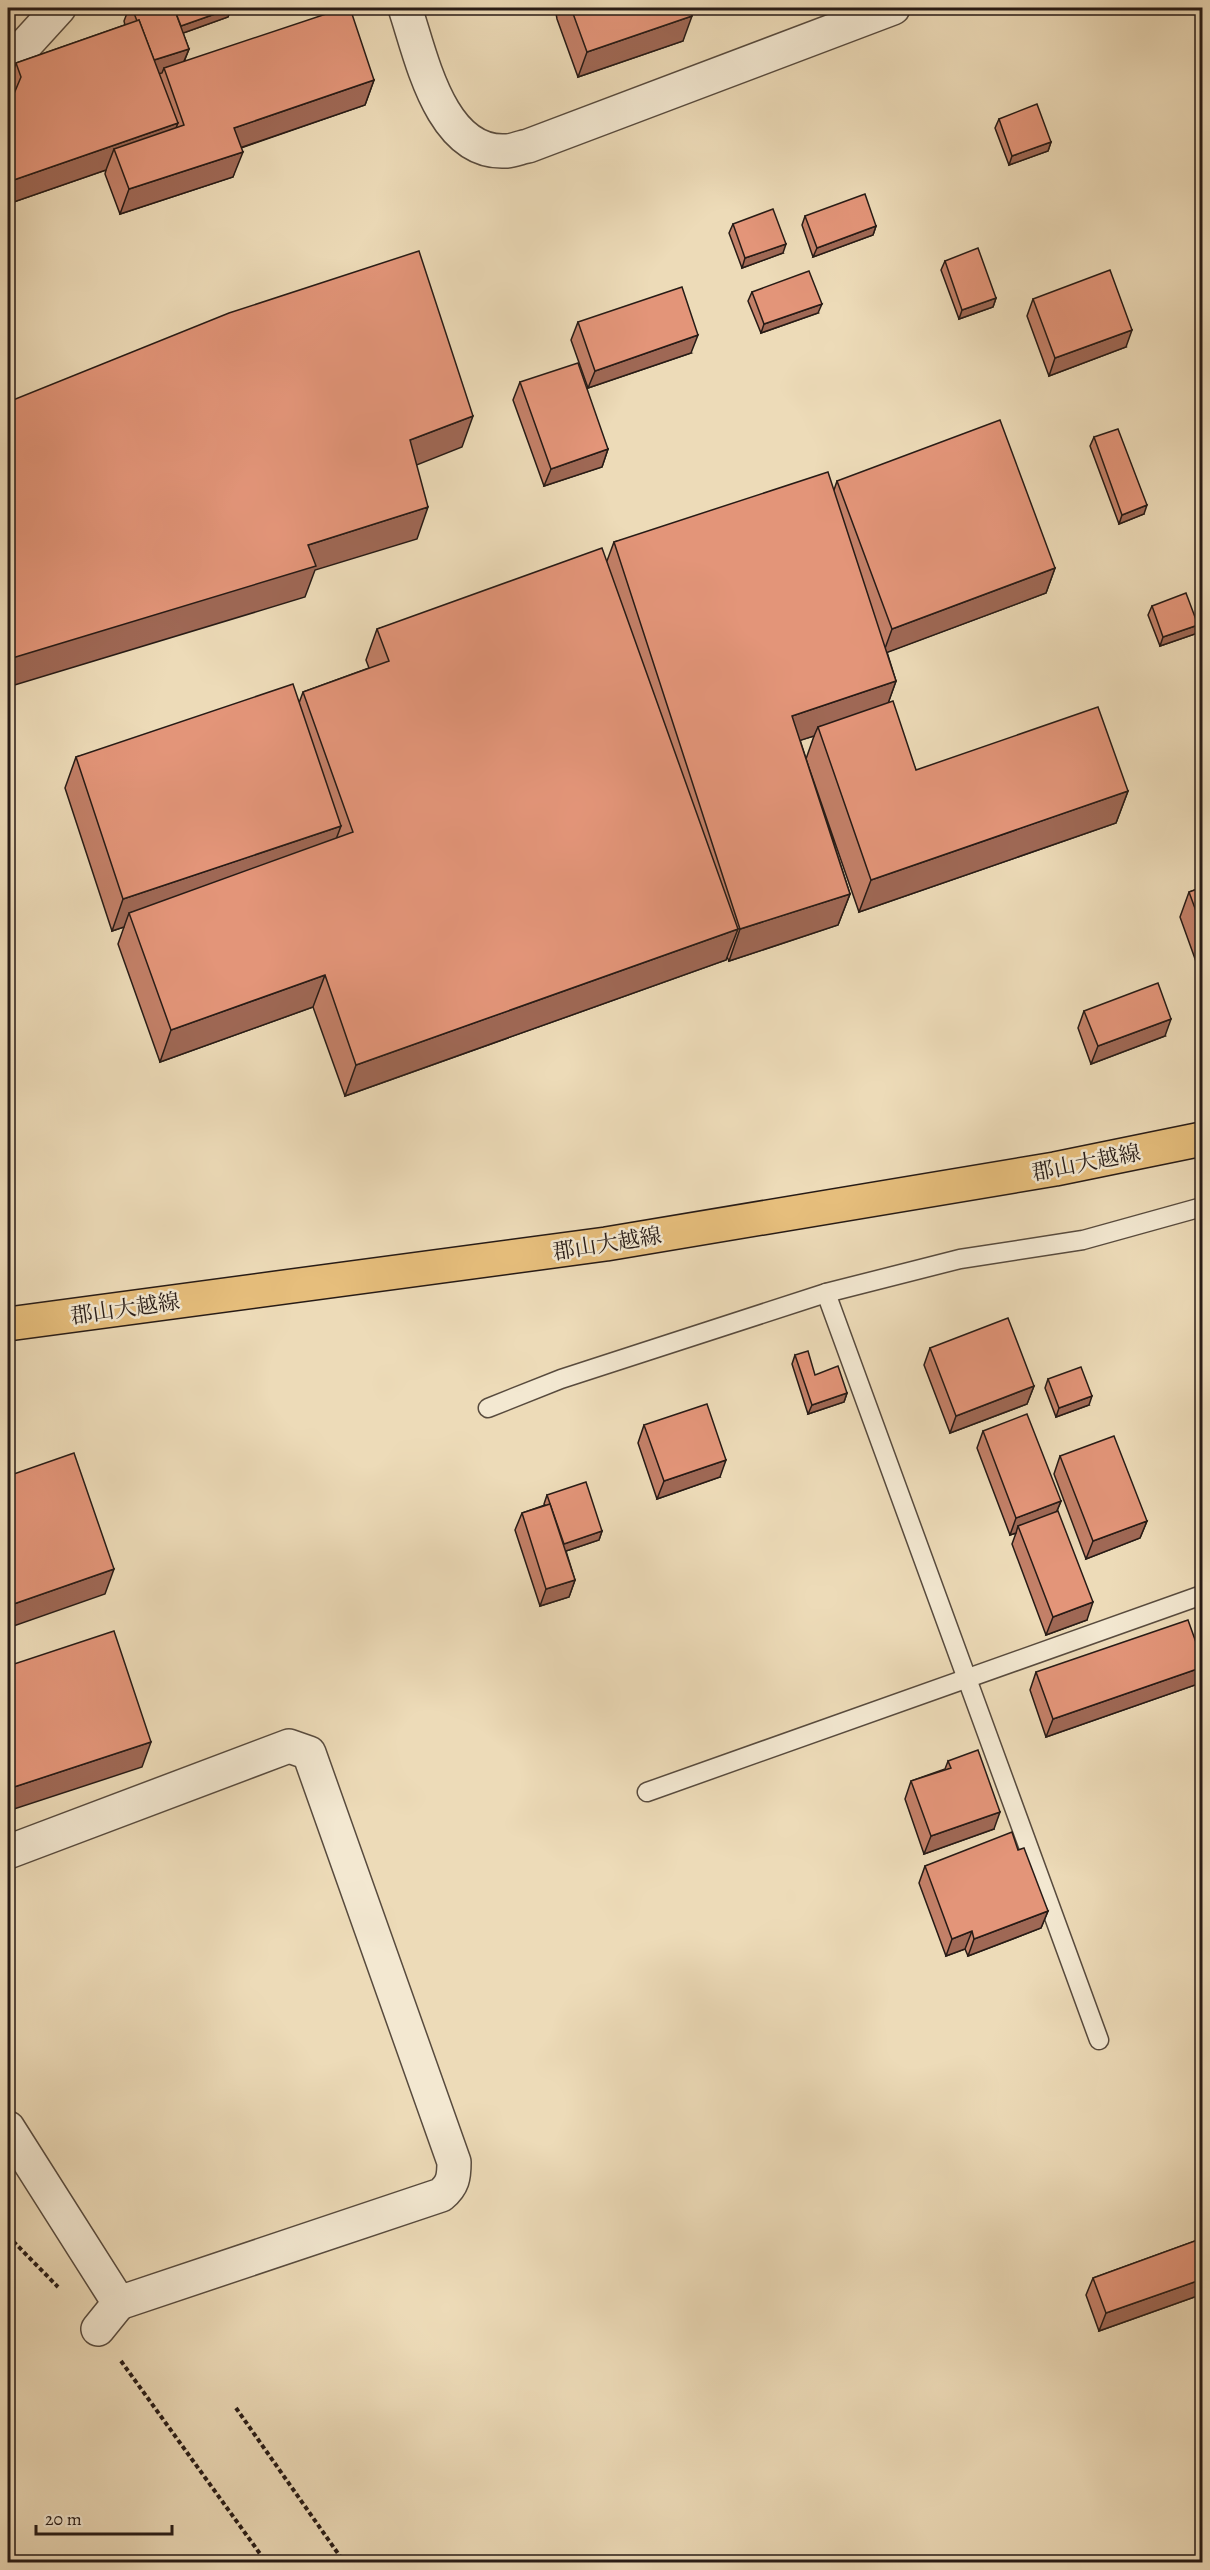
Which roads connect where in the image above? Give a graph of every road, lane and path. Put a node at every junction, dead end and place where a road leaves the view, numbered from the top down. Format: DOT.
graph roads {
  1 [pos="59,8"];
  2 [pos="405,8"];
  3 [pos="893,8"];
  4 [pos="8,64"];
  5 [pos="1203,1139"];
  6 [pos="1203,1207"];
  7 [pos="826,1293"];
  8 [pos="8,1324"];
  9 [pos="488,1408"];
  10 [pos="1203,1595"];
  11 [pos="966,1678"];
  12 [pos="647,1791"];
  13 [pos="8,1852"];
  14 [pos="1099,2040"];
  15 [pos="8,2128"];
  16 [pos="8,2236"];
  17 [pos="119,2303"];
  18 [pos="98,2329"];
  19 [pos="236,2408"];
  20 [pos="266,2562"];
  21 [pos="344,2562"];
  1 -- 4 [label="street"];
  2 -- 3 [label="street"];
  5 -- 8 [label="main road, 郡山大越線"];
  6 -- 7 [label="lane"];
  7 -- 9 [label="lane"];
  7 -- 11 [label="lane"];
  10 -- 11 [label="lane"];
  11 -- 12 [label="lane"];
  11 -- 14 [label="lane"];
  13 -- 17 [label="street"];
  15 -- 17 [label="street"];
  16 -- 18 [label="path"];
  17 -- 18 [label="street"];
  18 -- 20 [label="path"];
  19 -- 21 [label="path"];
}
